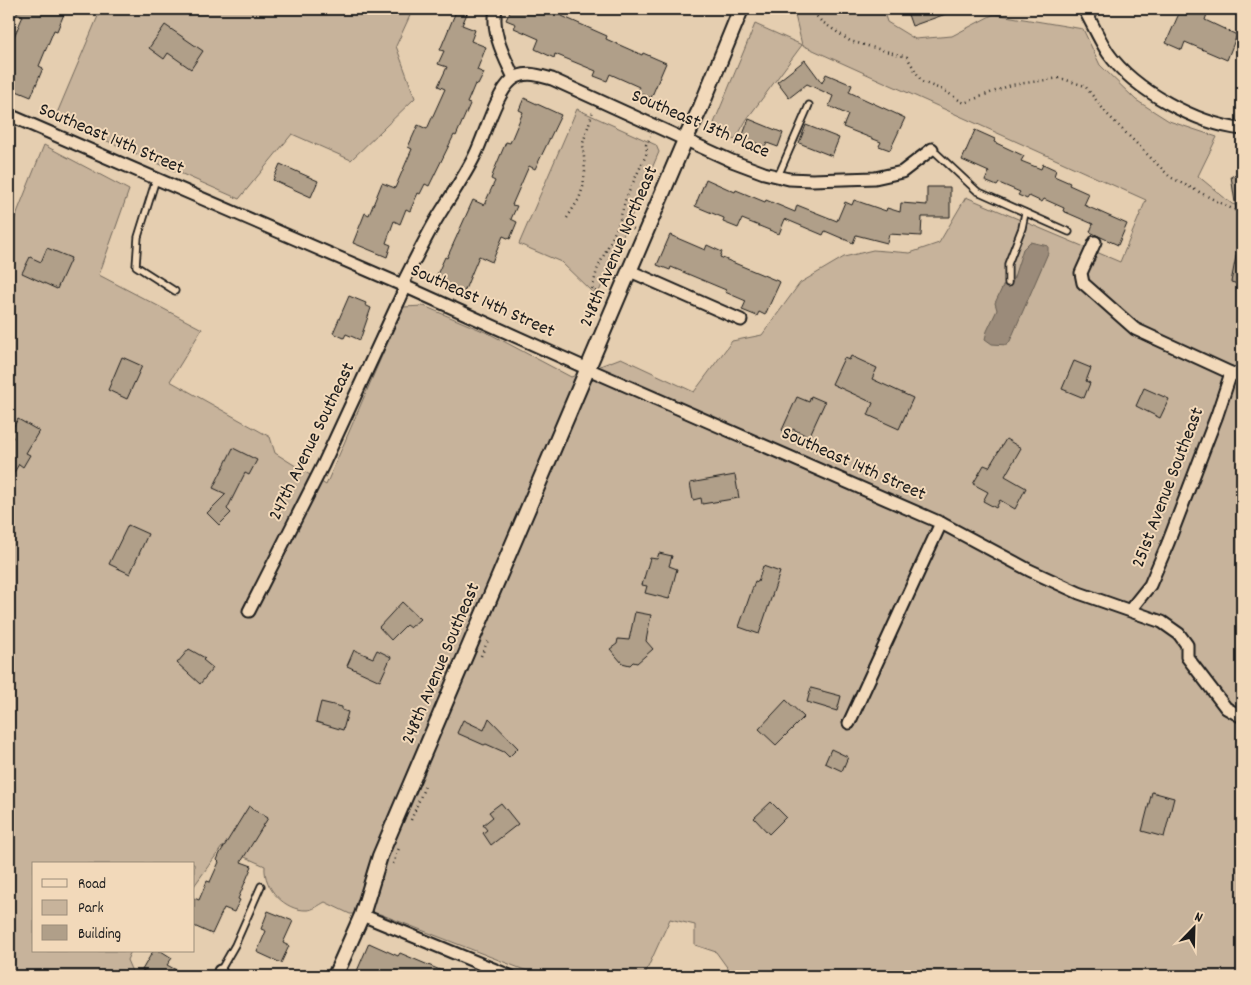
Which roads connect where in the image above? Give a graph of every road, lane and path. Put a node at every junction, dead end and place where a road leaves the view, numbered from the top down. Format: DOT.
graph roads {
  1 [pos="496,9"];
  2 [pos="741,9"];
  3 [pos="810,9"];
  4 [pos="1084,9"];
  5 [pos="514,78"];
  6 [pos="597,100"];
  7 [pos="809,105"];
  8 [pos="9,115"];
  9 [pos="656,126"];
  10 [pos="1242,129"];
  11 [pos="685,140"];
  12 [pos="932,149"];
  13 [pos="778,176"];
  14 [pos="156,179"];
  15 [pos="1025,213"];
  16 [pos="1242,214"];
  17 [pos="567,218"];
  18 [pos="1069,232"];
  19 [pos="1095,242"];
  20 [pos="630,272"];
  21 [pos="1008,283"];
  22 [pos="404,286"];
  23 [pos="175,291"];
  24 [pos="618,300"];
  25 [pos="741,320"];
  26 [pos="588,369"];
  27 [pos="1237,375"];
  28 [pos="941,523"];
  29 [pos="1130,610"];
  30 [pos="249,611"];
  31 [pos="1242,717"];
  32 [pos="849,723"];
  33 [pos="261,886"];
  34 [pos="362,915"];
  35 [pos="221,974"];
  36 [pos="335,976"];
  37 [pos="510,976"];
  1 -- 5 [label="street"];
  2 -- 11 [label="street, 248th Avenue Northeast"];
  3 -- 16 [label="path"];
  4 -- 10 [label="street"];
  5 -- 6 [label="street, Southeast 13th Place"];
  5 -- 22 [label="street, 247th Avenue Southeast"];
  6 -- 9 [label="street, Southeast 13th Place"];
  6 -- 17 [label="path"];
  7 -- 13 [label="lane"];
  8 -- 14 [label="street, Southeast 14th Street"];
  9 -- 11 [label="street, Southeast 13th Place"];
  9 -- 24 [label="path"];
  11 -- 13 [label="street, Southeast 13th Place"];
  11 -- 20 [label="street, 248th Avenue Northeast"];
  12 -- 13 [label="street, Southeast 13th Place"];
  12 -- 15 [label="lane"];
  14 -- 22 [label="street, Southeast 14th Street"];
  14 -- 23 [label="lane"];
  15 -- 18 [label="lane"];
  15 -- 21 [label="lane"];
  19 -- 27 [label="street"];
  20 -- 24 [label="street, 248th Avenue Northeast"];
  20 -- 25 [label="street"];
  22 -- 26 [label="street, Southeast 14th Street"];
  22 -- 30 [label="street, 247th Avenue Southeast"];
  24 -- 26 [label="street, 248th Avenue Northeast"];
  26 -- 28 [label="street, Southeast 14th Street"];
  26 -- 34 [label="street, 248th Avenue Southeast"];
  27 -- 29 [label="street, 251st Avenue Southeast"];
  28 -- 29 [label="street, Southeast 14th Street"];
  28 -- 32 [label="street, Southeast 14th Street"];
  29 -- 31 [label="street, Southeast 14th Street"];
  33 -- 35 [label="lane"];
  34 -- 36 [label="street, 248th Avenue Southeast"];
  34 -- 37 [label="street"];
}
